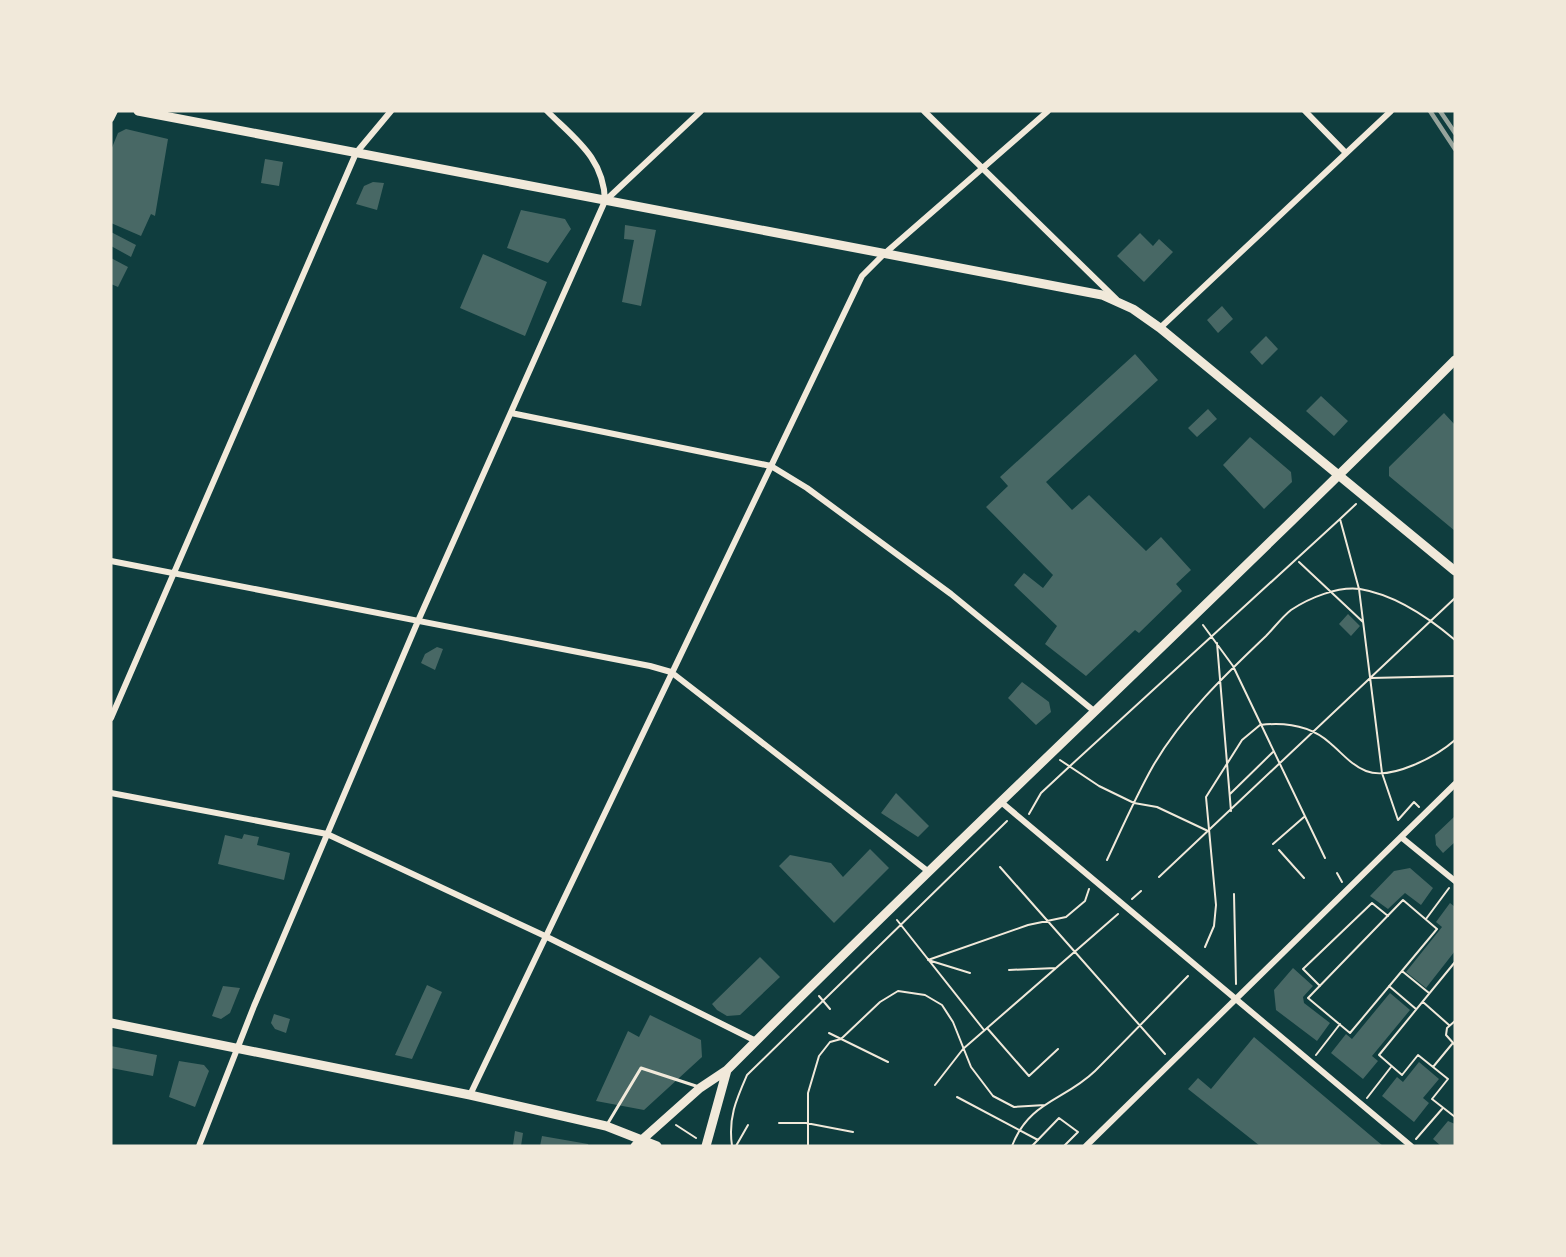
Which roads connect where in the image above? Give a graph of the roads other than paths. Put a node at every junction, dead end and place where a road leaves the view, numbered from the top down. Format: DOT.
graph roads {
  1 [pos="115,111"];
  2 [pos="138,111"];
  3 [pos="391,111"];
  4 [pos="547,111"];
  5 [pos="701,111"];
  6 [pos="924,111"];
  7 [pos="1048,111"];
  8 [pos="1305,111"];
  9 [pos="1390,111"];
  10 [pos="111,119"];
  11 [pos="1345,152"];
  12 [pos="356,153"];
  13 [pos="983,168"];
  14 [pos="605,201"];
  15 [pos="883,255"];
  16 [pos="1119,302"];
  17 [pos="1160,328"];
  18 [pos="1455,360"];
  19 [pos="511,413"];
  20 [pos="771,466"];
  21 [pos="1340,476"];
  22 [pos="111,561"];
  23 [pos="1455,571"];
  24 [pos="174,575"];
  25 [pos="418,621"];
  26 [pos="671,672"];
  27 [pos="1094,711"];
  28 [pos="111,718"];
  29 [pos="1455,784"];
  30 [pos="111,793"];
  31 [pos="1000,802"];
  32 [pos="327,834"];
  33 [pos="1401,837"];
  34 [pos="929,872"];
  35 [pos="1455,881"];
  36 [pos="545,936"];
  37 [pos="1236,999"];
  38 [pos="111,1023"];
  39 [pos="756,1041"];
  40 [pos="237,1049"];
  41 [pos="727,1070"];
  42 [pos="700,1088"];
  43 [pos="470,1095"];
  44 [pos="606,1126"];
  45 [pos="639,1142"];
  46 [pos="706,1145"];
  47 [pos="200,1146"];
  48 [pos="657,1146"];
  49 [pos="1086,1146"];
  50 [pos="1411,1146"];
  1 -- 10 [label="street"];
  2 -- 12 [label="main road"];
  3 -- 12 [label="street"];
  4 -- 14 [label="street"];
  5 -- 14 [label="street"];
  6 -- 13 [label="street"];
  7 -- 13 [label="street"];
  8 -- 11 [label="street"];
  9 -- 11 [label="street"];
  11 -- 17 [label="street"];
  12 -- 14 [label="main road"];
  12 -- 24 [label="street"];
  13 -- 15 [label="street"];
  13 -- 16 [label="street"];
  14 -- 15 [label="main road"];
  14 -- 19 [label="street"];
  15 -- 16 [label="main road"];
  15 -- 20 [label="street"];
  16 -- 17 [label="main road"];
  17 -- 21 [label="main road"];
  18 -- 21 [label="main road"];
  19 -- 20 [label="street"];
  19 -- 25 [label="street"];
  20 -- 26 [label="street"];
  20 -- 27 [label="street"];
  21 -- 23 [label="main road"];
  21 -- 27 [label="main road"];
  22 -- 24 [label="street"];
  24 -- 25 [label="street"];
  24 -- 28 [label="street"];
  25 -- 26 [label="street"];
  25 -- 32 [label="street"];
  26 -- 34 [label="street"];
  26 -- 36 [label="street"];
  27 -- 31 [label="main road"];
  29 -- 33 [label="street"];
  30 -- 32 [label="street"];
  31 -- 34 [label="main road"];
  31 -- 37 [label="street"];
  32 -- 36 [label="street"];
  32 -- 40 [label="street"];
  33 -- 35 [label="street"];
  33 -- 37 [label="street"];
  34 -- 39 [label="main road"];
  36 -- 39 [label="street"];
  36 -- 43 [label="street"];
  37 -- 49 [label="street"];
  37 -- 50 [label="street"];
  38 -- 40 [label="main road"];
  39 -- 41 [label="main road"];
  40 -- 43 [label="main road"];
  40 -- 47 [label="street"];
  41 -- 42 [label="main road"];
  41 -- 46 [label="main road"];
  42 -- 44 [label="lane"];
  42 -- 45 [label="main road"];
  43 -- 44 [label="main road"];
  44 -- 45 [label="main road"];
  45 -- 48 [label="main road"];
}
